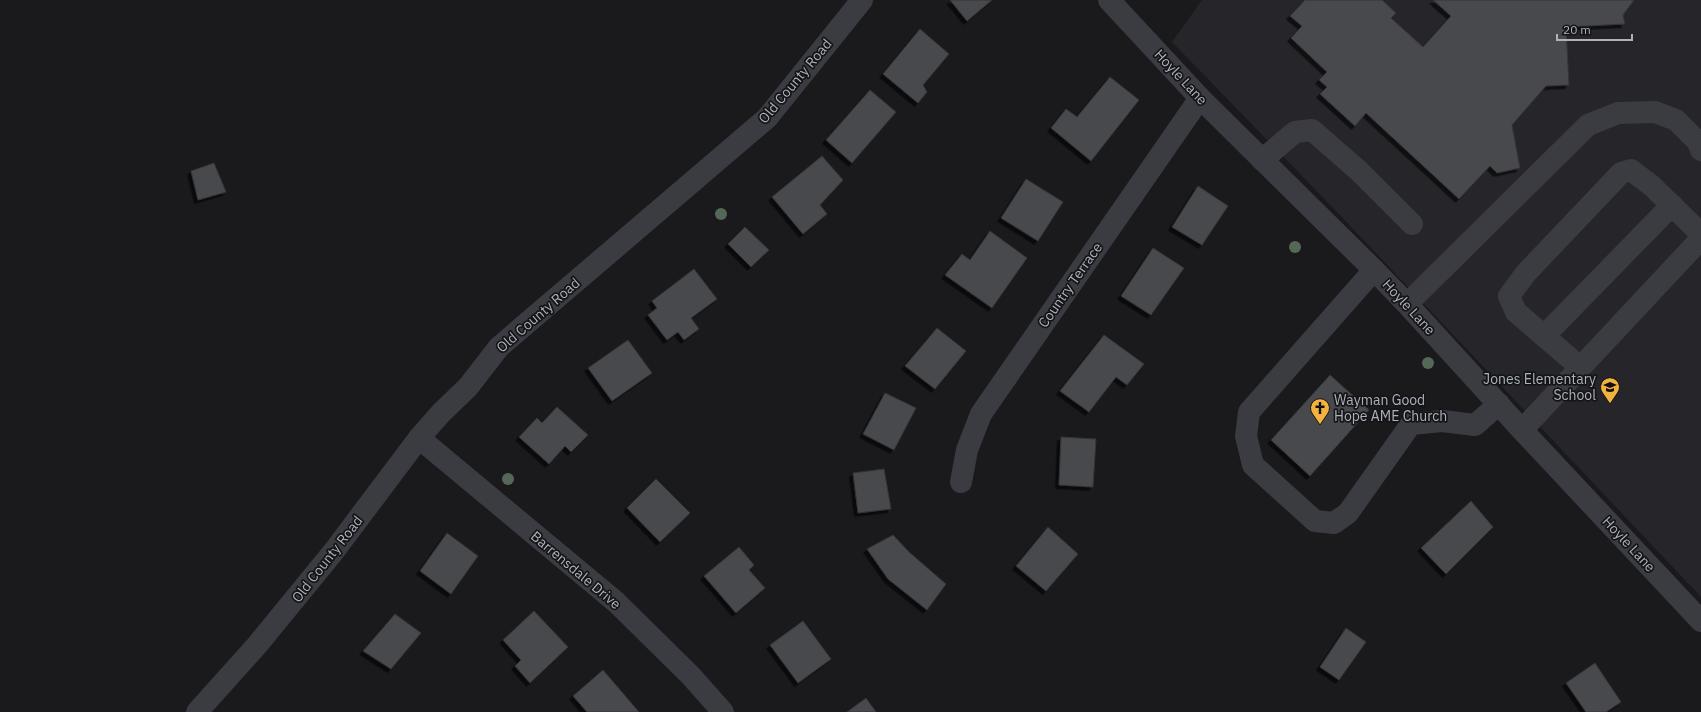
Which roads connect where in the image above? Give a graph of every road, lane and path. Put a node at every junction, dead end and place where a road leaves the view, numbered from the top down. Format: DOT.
graph roads {
  1 [pos="862,0"];
  2 [pos="1109,0"];
  3 [pos="1200,98"];
  4 [pos="1701,150"];
  5 [pos="1262,160"];
  6 [pos="1672,205"];
  7 [pos="1412,224"];
  8 [pos="1701,235"];
  9 [pos="1374,270"];
  10 [pos="1407,304"];
  11 [pos="1544,336"];
  12 [pos="1580,367"];
  13 [pos="1499,404"];
  14 [pos="1522,430"];
  15 [pos="419,438"];
  16 [pos="961,482"];
  17 [pos="1701,621"];
  18 [pos="197,712"];
  19 [pos="723,712"];
  1 -- 15 [label="street, Old County Road"];
  2 -- 3 [label="street, Hoyle Lane"];
  3 -- 5 [label="street, Hoyle Lane"];
  3 -- 16 [label="street, Country Terrace"];
  4 -- 10 [label="street"];
  5 -- 7 [label="street"];
  5 -- 9 [label="street, Hoyle Lane"];
  6 -- 8 [label="street"];
  6 -- 11 [label="street"];
  6 -- 11 [label="street"];
  8 -- 12 [label="street"];
  9 -- 10 [label="street, Hoyle Lane"];
  9 -- 13 [label="street"];
  10 -- 13 [label="street, Hoyle Lane"];
  11 -- 12 [label="street"];
  12 -- 14 [label="street"];
  13 -- 14 [label="street, Hoyle Lane"];
  14 -- 17 [label="street, Hoyle Lane"];
  15 -- 18 [label="street, Old County Road"];
  15 -- 19 [label="street, Barrensdale Drive"];
}
